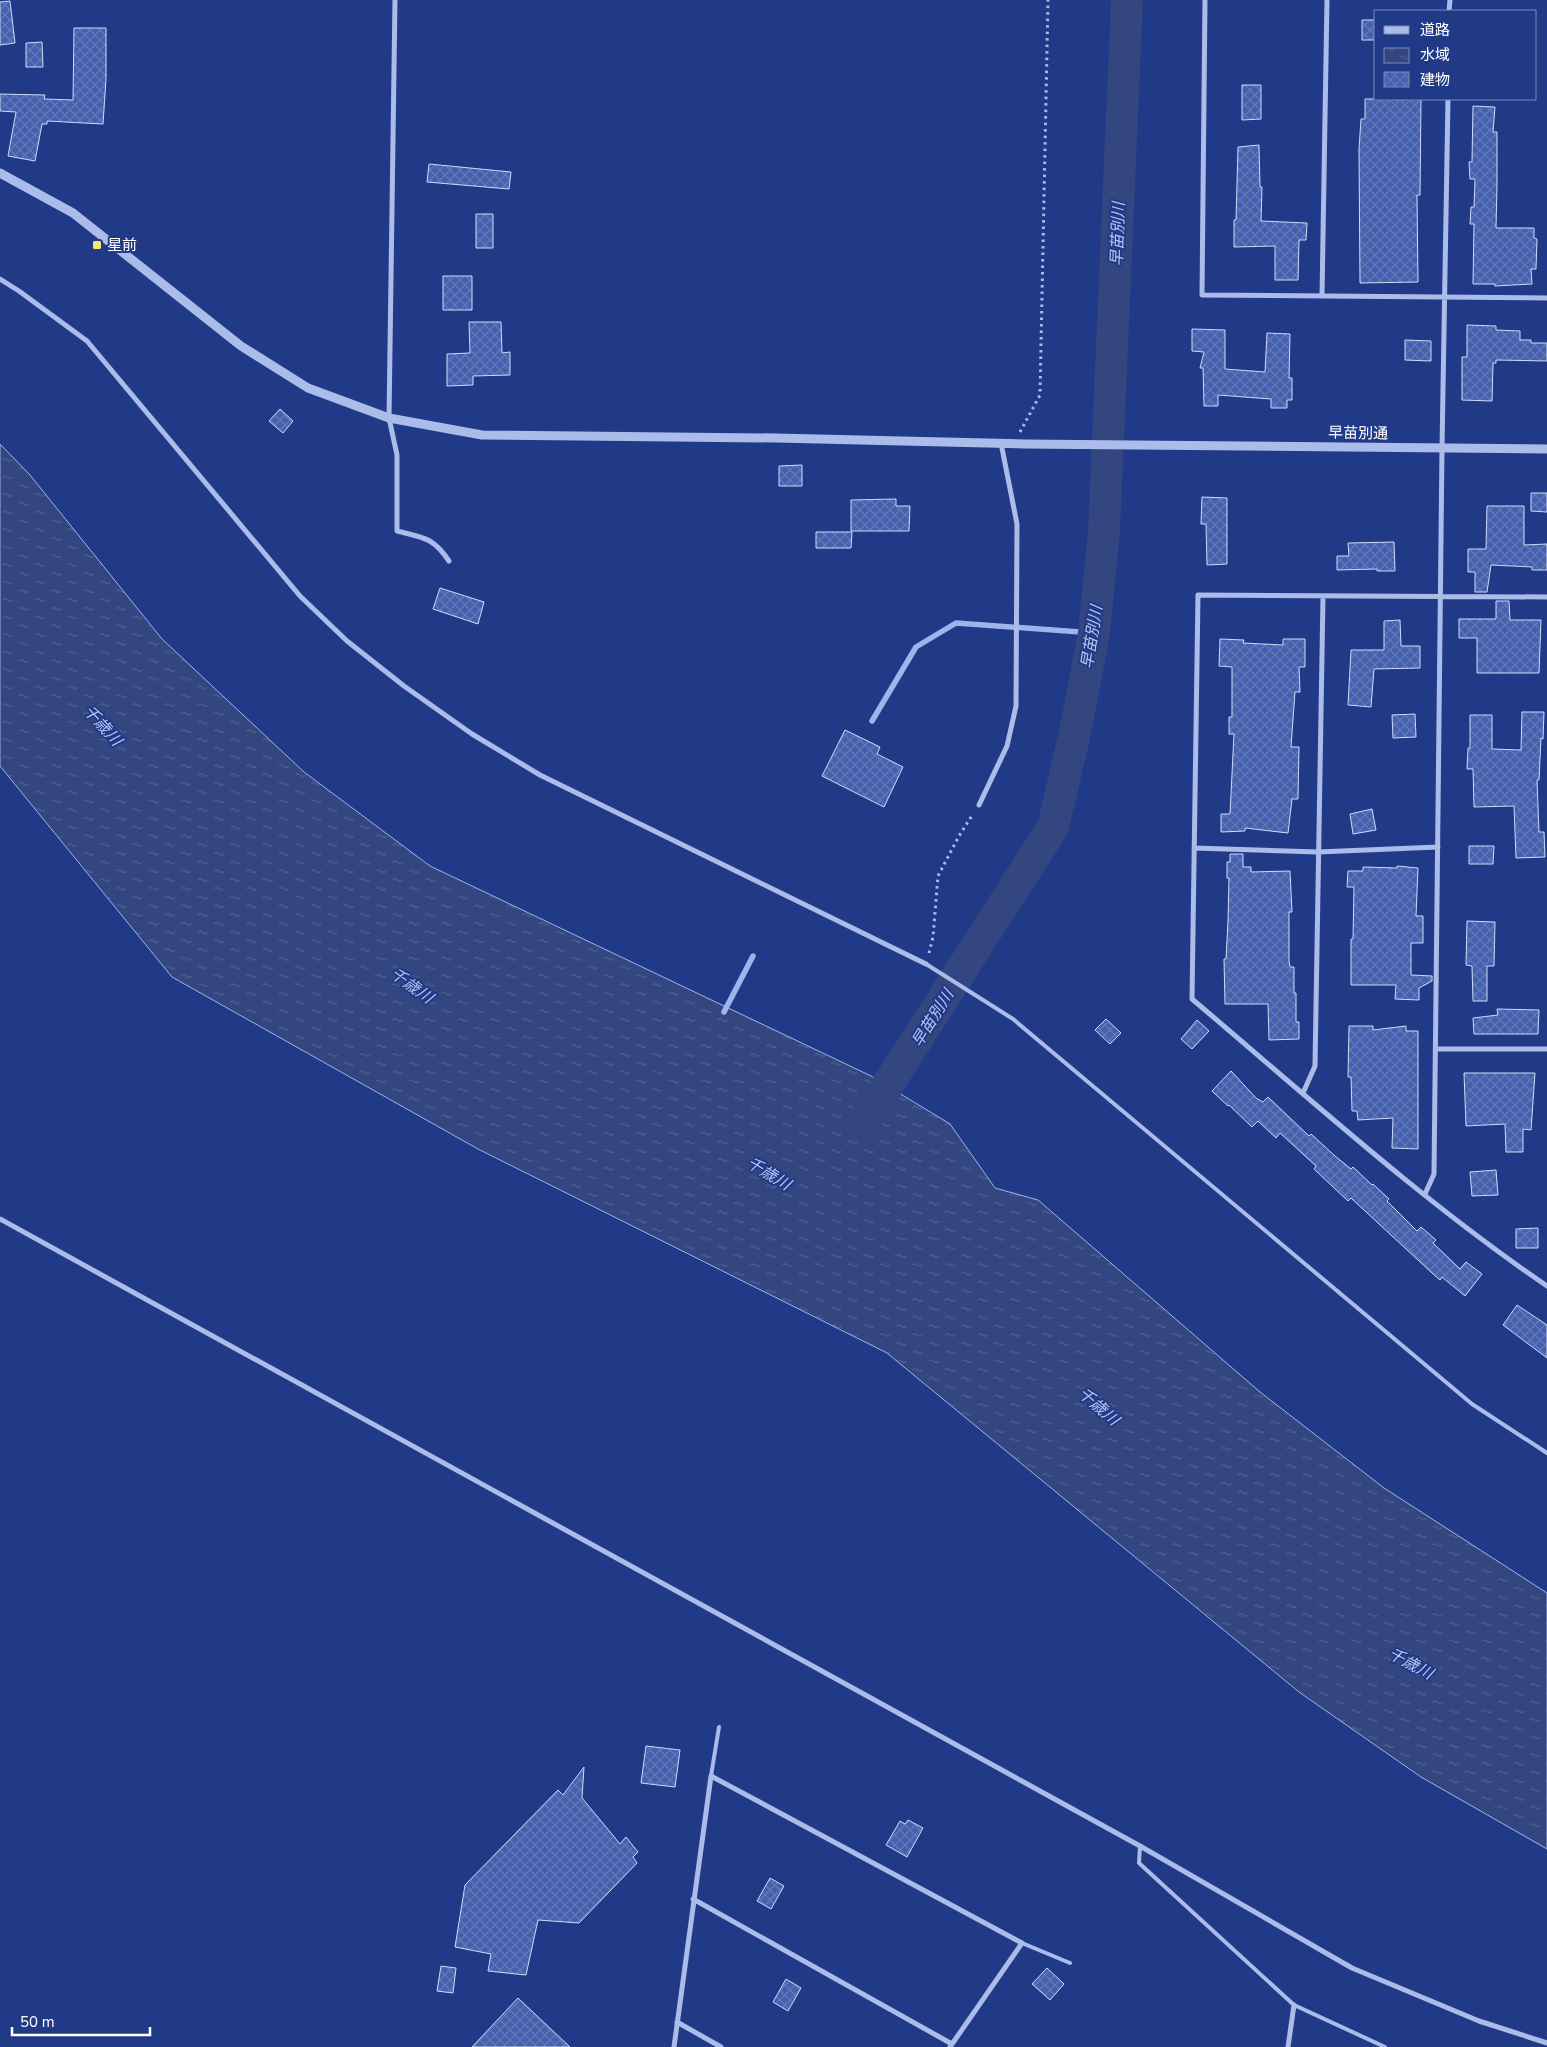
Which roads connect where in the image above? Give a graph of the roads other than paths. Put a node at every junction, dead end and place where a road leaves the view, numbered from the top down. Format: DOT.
graph roads {
  1 [pos="395,0"];
  2 [pos="1205,0"];
  3 [pos="1327,0"];
  4 [pos="1448,100"];
  5 [pos="0,172"];
  6 [pos="0,279"];
  7 [pos="1322,296"];
  8 [pos="1445,297"];
  9 [pos="1547,298"];
  10 [pos="389,418"];
  11 [pos="1001,443"];
  12 [pos="1442,448"];
  13 [pos="1547,449"];
  14 [pos="449,561"];
  15 [pos="1323,596"];
  16 [pos="1440,596"];
  17 [pos="1547,596"];
  18 [pos="979,805"];
  19 [pos="1438,847"];
  20 [pos="1194,848"];
  21 [pos="1318,852"];
  22 [pos="926,964"];
  23 [pos="1436,1048"];
  24 [pos="1547,1049"];
  25 [pos="1304,1094"];
  26 [pos="1425,1194"];
  27 [pos="0,1219"];
  28 [pos="1547,1286"];
  29 [pos="1547,1453"];
  30 [pos="719,1727"];
  31 [pos="710,1776"];
  32 [pos="1140,1846"];
  33 [pos="693,1899"];
  34 [pos="1022,1943"];
  35 [pos="1070,1963"];
  36 [pos="1294,2005"];
  37 [pos="677,2022"];
  38 [pos="1547,2043"];
  39 [pos="951,2046"];
  40 [pos="674,2047"];
  41 [pos="721,2047"];
  42 [pos="1288,2047"];
  43 [pos="1385,2047"];
  1 -- 10 [label="street"];
  2 -- 7 [label="street"];
  3 -- 7 [label="street"];
  4 -- 8 [label="street"];
  5 -- 10 [label="street, 早苗別通"];
  6 -- 22 [label="street"];
  7 -- 8 [label="street"];
  8 -- 9 [label="street"];
  8 -- 12 [label="street"];
  10 -- 11 [label="street, 早苗別通"];
  10 -- 14 [label="street"];
  11 -- 12 [label="street, 早苗別通"];
  11 -- 18 [label="street"];
  12 -- 13 [label="street, 早苗別通"];
  12 -- 16 [label="street"];
  15 -- 16 [label="street"];
  15 -- 20 [label="street"];
  15 -- 21 [label="street"];
  16 -- 17 [label="street"];
  16 -- 19 [label="street"];
  19 -- 21 [label="street"];
  19 -- 23 [label="street"];
  20 -- 21 [label="street"];
  20 -- 25 [label="street"];
  21 -- 25 [label="street"];
  22 -- 29 [label="lane"];
  23 -- 24 [label="street"];
  23 -- 26 [label="street"];
  25 -- 26 [label="street"];
  26 -- 28 [label="street"];
  27 -- 32 [label="street"];
  30 -- 31 [label="lane"];
  31 -- 33 [label="street"];
  31 -- 34 [label="street"];
  32 -- 36 [label="lane"];
  32 -- 38 [label="street"];
  33 -- 37 [label="street"];
  33 -- 39 [label="street"];
  34 -- 35 [label="lane"];
  34 -- 39 [label="street"];
  36 -- 42 [label="street"];
  36 -- 43 [label="lane"];
  37 -- 40 [label="street"];
  37 -- 41 [label="street"];
}
